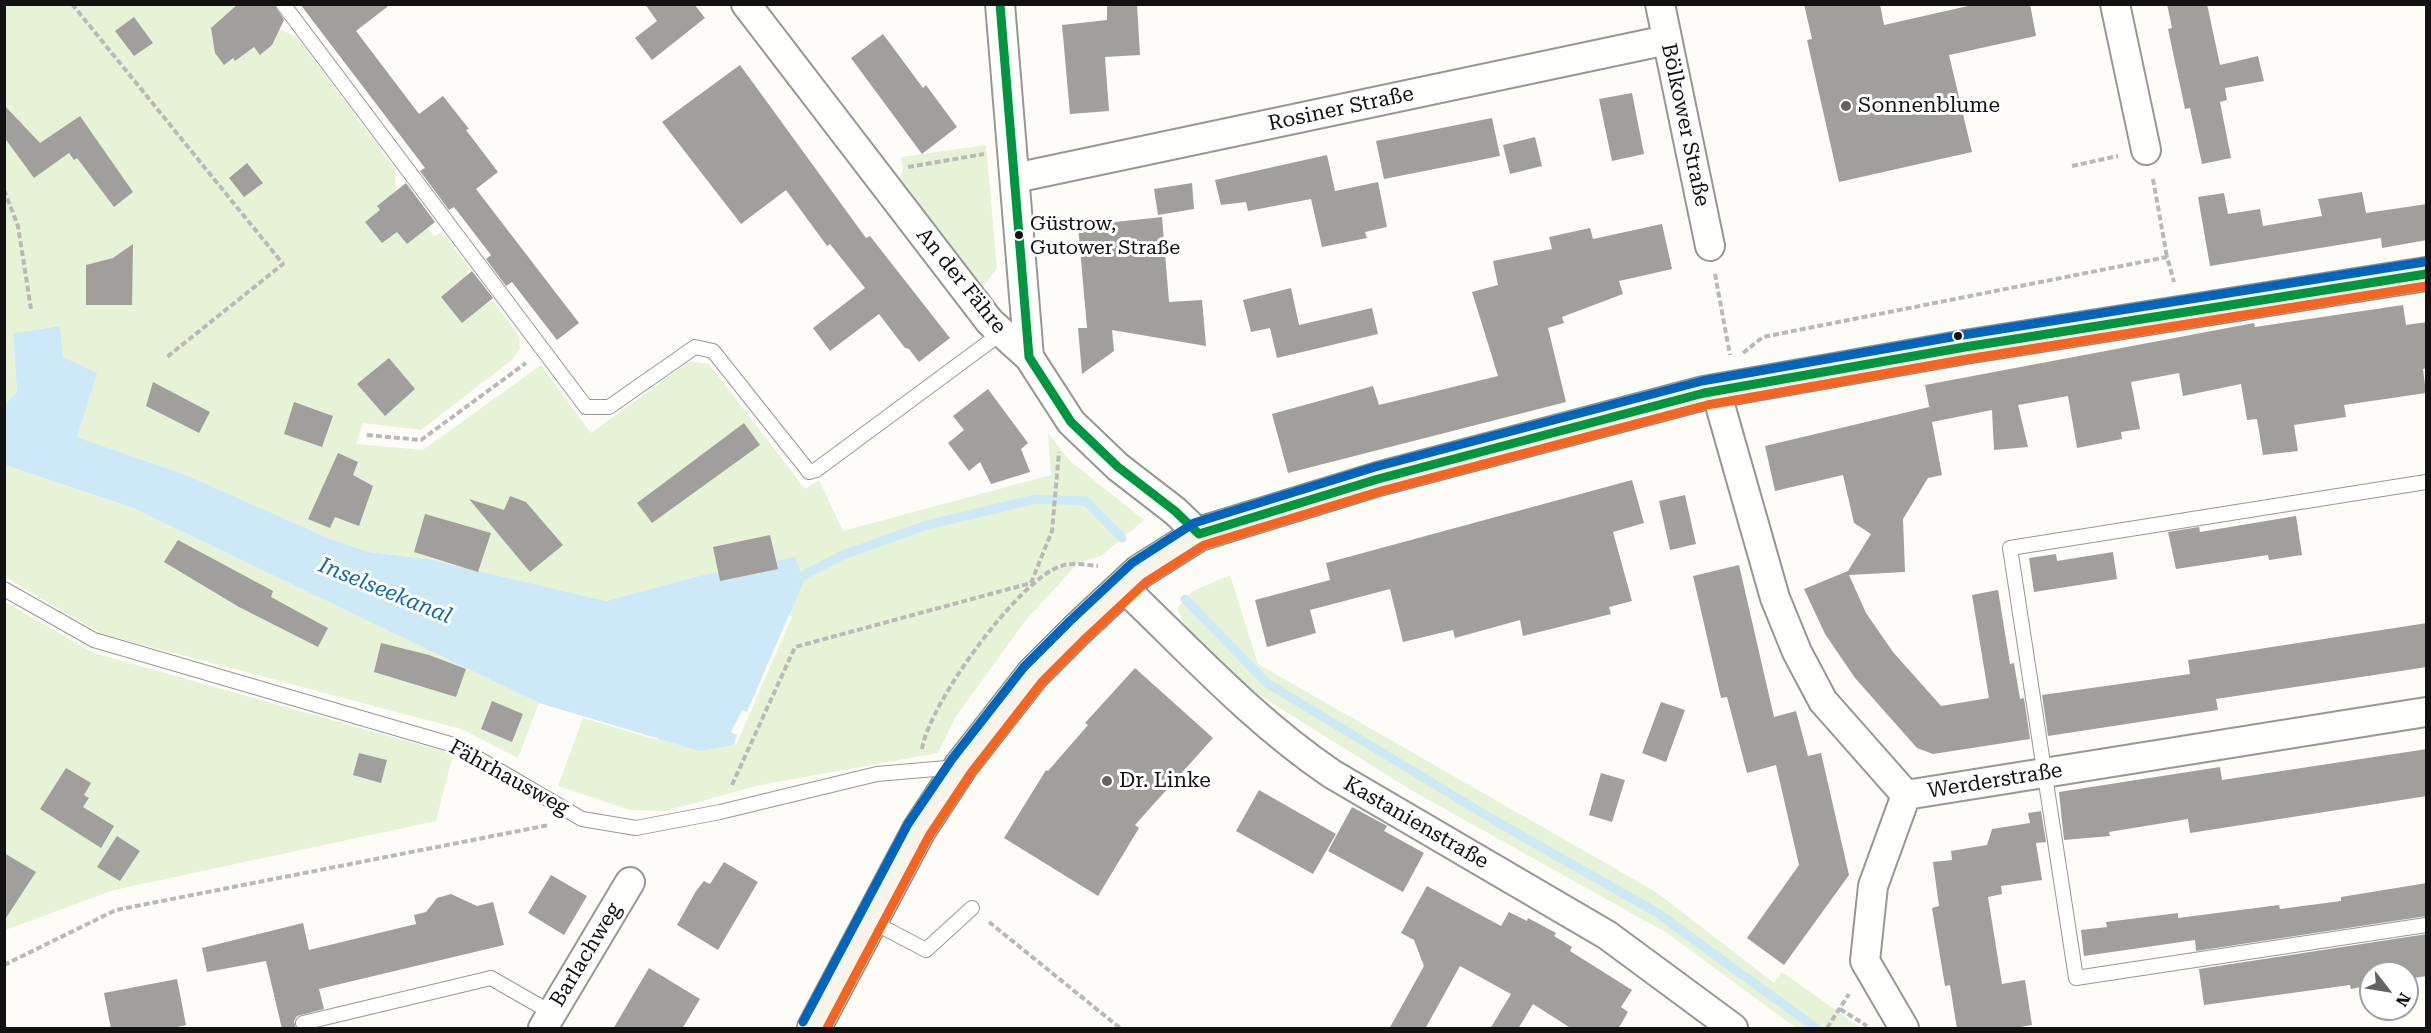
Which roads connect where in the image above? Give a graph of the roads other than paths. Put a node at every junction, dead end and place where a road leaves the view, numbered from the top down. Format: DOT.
graph roads {
  1 [pos="283,4"];
  2 [pos="746,4"];
  3 [pos="1000,4"];
  4 [pos="1660,4"];
  5 [pos="2115,4"];
  6 [pos="1667,40"];
  7 [pos="2146,150"];
  8 [pos="1015,178"];
  9 [pos="1710,246"];
  10 [pos="2427,274"];
  11 [pos="1000,334"];
  12 [pos="1029,357"];
  13 [pos="1716,391"];
  14 [pos="2427,482"];
  15 [pos="1199,534"];
  16 [pos="1123,587"];
  17 [pos="4,589"];
  18 [pos="2427,712"];
  19 [pos="961,766"];
  20 [pos="2046,773"];
  21 [pos="1906,795"];
  22 [pos="630,882"];
  23 [pos="972,908"];
  24 [pos="871,921"];
  25 [pos="2427,925"];
  26 [pos="547,1021"];
  27 [pos="303,1023"];
  28 [pos="814,1029"];
  29 [pos="1733,1029"];
  30 [pos="1904,1029"];
  1 -- 11 [label="lane"];
  2 -- 11 [label="street, An der Fähre"];
  3 -- 8 [label="street"];
  4 -- 6 [label="street, Bölkower Straße"];
  5 -- 7 [label="street"];
  6 -- 8 [label="street, Rosiner Straße"];
  6 -- 9 [label="street, Bölkower Straße"];
  8 -- 12 [label="street"];
  10 -- 13 [label="main road"];
  11 -- 12 [label="street, An der Fähre"];
  12 -- 15 [label="street, An der Fähre"];
  13 -- 15 [label="main road"];
  13 -- 21 [label="street, Werderstraße"];
  14 -- 20 [label="lane"];
  15 -- 16 [label="main road"];
  16 -- 19 [label="main road"];
  16 -- 29 [label="street, Kastanienstraße"];
  17 -- 19 [label="lane, Fährhausweg"];
  18 -- 20 [label="street, Werderstraße"];
  19 -- 24 [label="main road"];
  20 -- 21 [label="street, Werderstraße"];
  20 -- 25 [label="lane"];
  21 -- 30 [label="street"];
  22 -- 26 [label="street, Barlachweg"];
  23 -- 24 [label="lane"];
  24 -- 28 [label="main road"];
  26 -- 27 [label="lane"];
}
